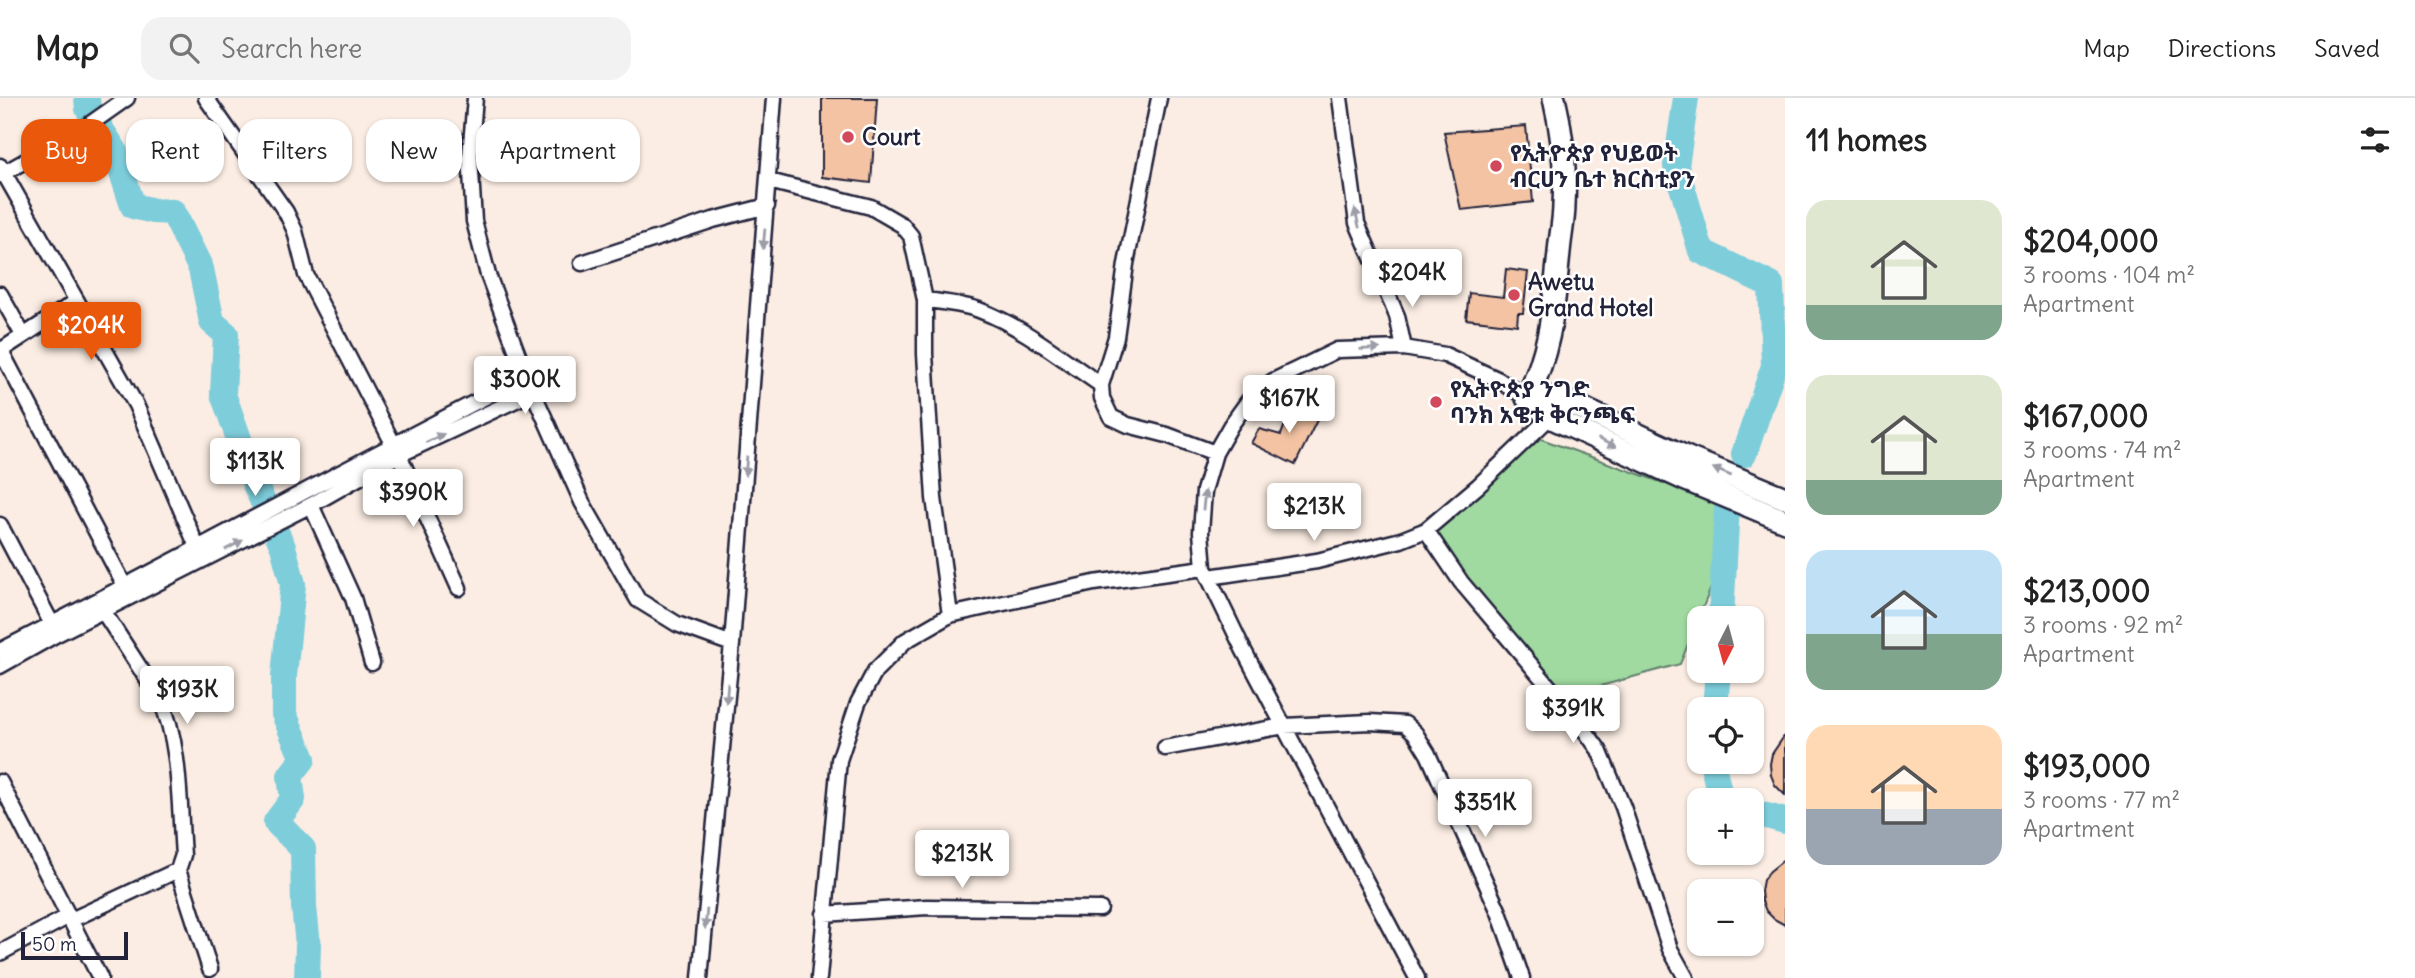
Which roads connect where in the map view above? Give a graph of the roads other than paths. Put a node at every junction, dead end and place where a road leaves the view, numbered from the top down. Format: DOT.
graph roads {
  1 [pos="127,98"];
  2 [pos="206,98"];
  3 [pos="475,98"];
  4 [pos="774,98"];
  5 [pos="1158,98"];
  6 [pos="1340,98"];
  7 [pos="1555,98"];
  8 [pos="1,171"];
  9 [pos="769,181"];
  10 [pos="767,206"];
  11 [pos="582,264"];
  12 [pos="0,294"];
  13 [pos="925,300"];
  14 [pos="77,301"];
  15 [pos="23,335"];
  16 [pos="1404,348"];
  17 [pos="0,351"];
  18 [pos="526,376"];
  19 [pos="1101,385"];
  20 [pos="533,392"];
  21 [pos="1527,398"];
  22 [pos="1550,417"];
  23 [pos="396,449"];
  24 [pos="1215,453"];
  25 [pos="1785,498"];
  26 [pos="311,505"];
  27 [pos="1785,521"];
  28 [pos="0,524"];
  29 [pos="1426,530"];
  30 [pos="200,555"];
  31 [pos="1206,573"];
  32 [pos="459,588"];
  33 [pos="128,593"];
  34 [pos="99,606"];
  35 [pos="950,615"];
  36 [pos="54,629"];
  37 [pos="732,644"];
  38 [pos="0,651"];
  39 [pos="372,663"];
  40 [pos="0,666"];
  41 [pos="1284,726"];
  42 [pos="1165,748"];
  43 [pos="0,782"];
  44 [pos="5,809"];
  45 [pos="178,870"];
  46 [pos="1100,909"];
  47 [pos="824,914"];
  48 [pos="70,918"];
  49 [pos="0,953"];
  50 [pos="210,969"];
  51 [pos="100,978"];
  52 [pos="700,978"];
  53 [pos="819,978"];
  54 [pos="1417,978"];
  55 [pos="1522,978"];
  56 [pos="1686,978"];
  1 -- 8 [label="street"];
  2 -- 23 [label="street"];
  3 -- 18 [label="street"];
  4 -- 9 [label="street"];
  5 -- 19 [label="street"];
  16 -- 6 [label="street, one-way"];
  7 -- 21 [label="highway"];
  8 -- 14 [label="street"];
  9 -- 10 [label="street"];
  9 -- 13 [label="street"];
  10 -- 11 [label="street"];
  10 -- 37 [label="street, one-way"];
  12 -- 15 [label="street"];
  13 -- 19 [label="street"];
  13 -- 35 [label="street"];
  14 -- 15 [label="street"];
  14 -- 30 [label="street"];
  15 -- 17 [label="street"];
  16 -- 21 [label="street"];
  24 -- 16 [label="street, one-way"];
  17 -- 33 [label="street"];
  18 -- 20 [label="street"];
  18 -- 23 [label="street"];
  19 -- 24 [label="street"];
  23 -- 20 [label="street, one-way"];
  20 -- 37 [label="street"];
  21 -- 22 [label="highway"];
  25 -- 21 [label="highway, one-way"];
  22 -- 27 [label="highway, one-way"];
  22 -- 29 [label="street"];
  23 -- 26 [label="street"];
  23 -- 30 [label="street"];
  23 -- 32 [label="street"];
  31 -- 24 [label="street, one-way"];
  30 -- 26 [label="street, one-way"];
  26 -- 39 [label="street"];
  28 -- 36 [label="street"];
  29 -- 31 [label="street"];
  29 -- 56 [label="street"];
  30 -- 33 [label="street"];
  31 -- 35 [label="street"];
  31 -- 41 [label="street"];
  33 -- 34 [label="street"];
  34 -- 36 [label="street"];
  34 -- 45 [label="street"];
  35 -- 47 [label="street"];
  36 -- 38 [label="street"];
  36 -- 40 [label="street"];
  37 -- 52 [label="street, one-way"];
  41 -- 42 [label="street"];
  41 -- 54 [label="street"];
  41 -- 55 [label="street"];
  43 -- 44 [label="street"];
  44 -- 48 [label="street"];
  45 -- 48 [label="street"];
  45 -- 50 [label="street"];
  46 -- 47 [label="street"];
  47 -- 53 [label="street"];
  48 -- 49 [label="street"];
  48 -- 51 [label="street"];
}
